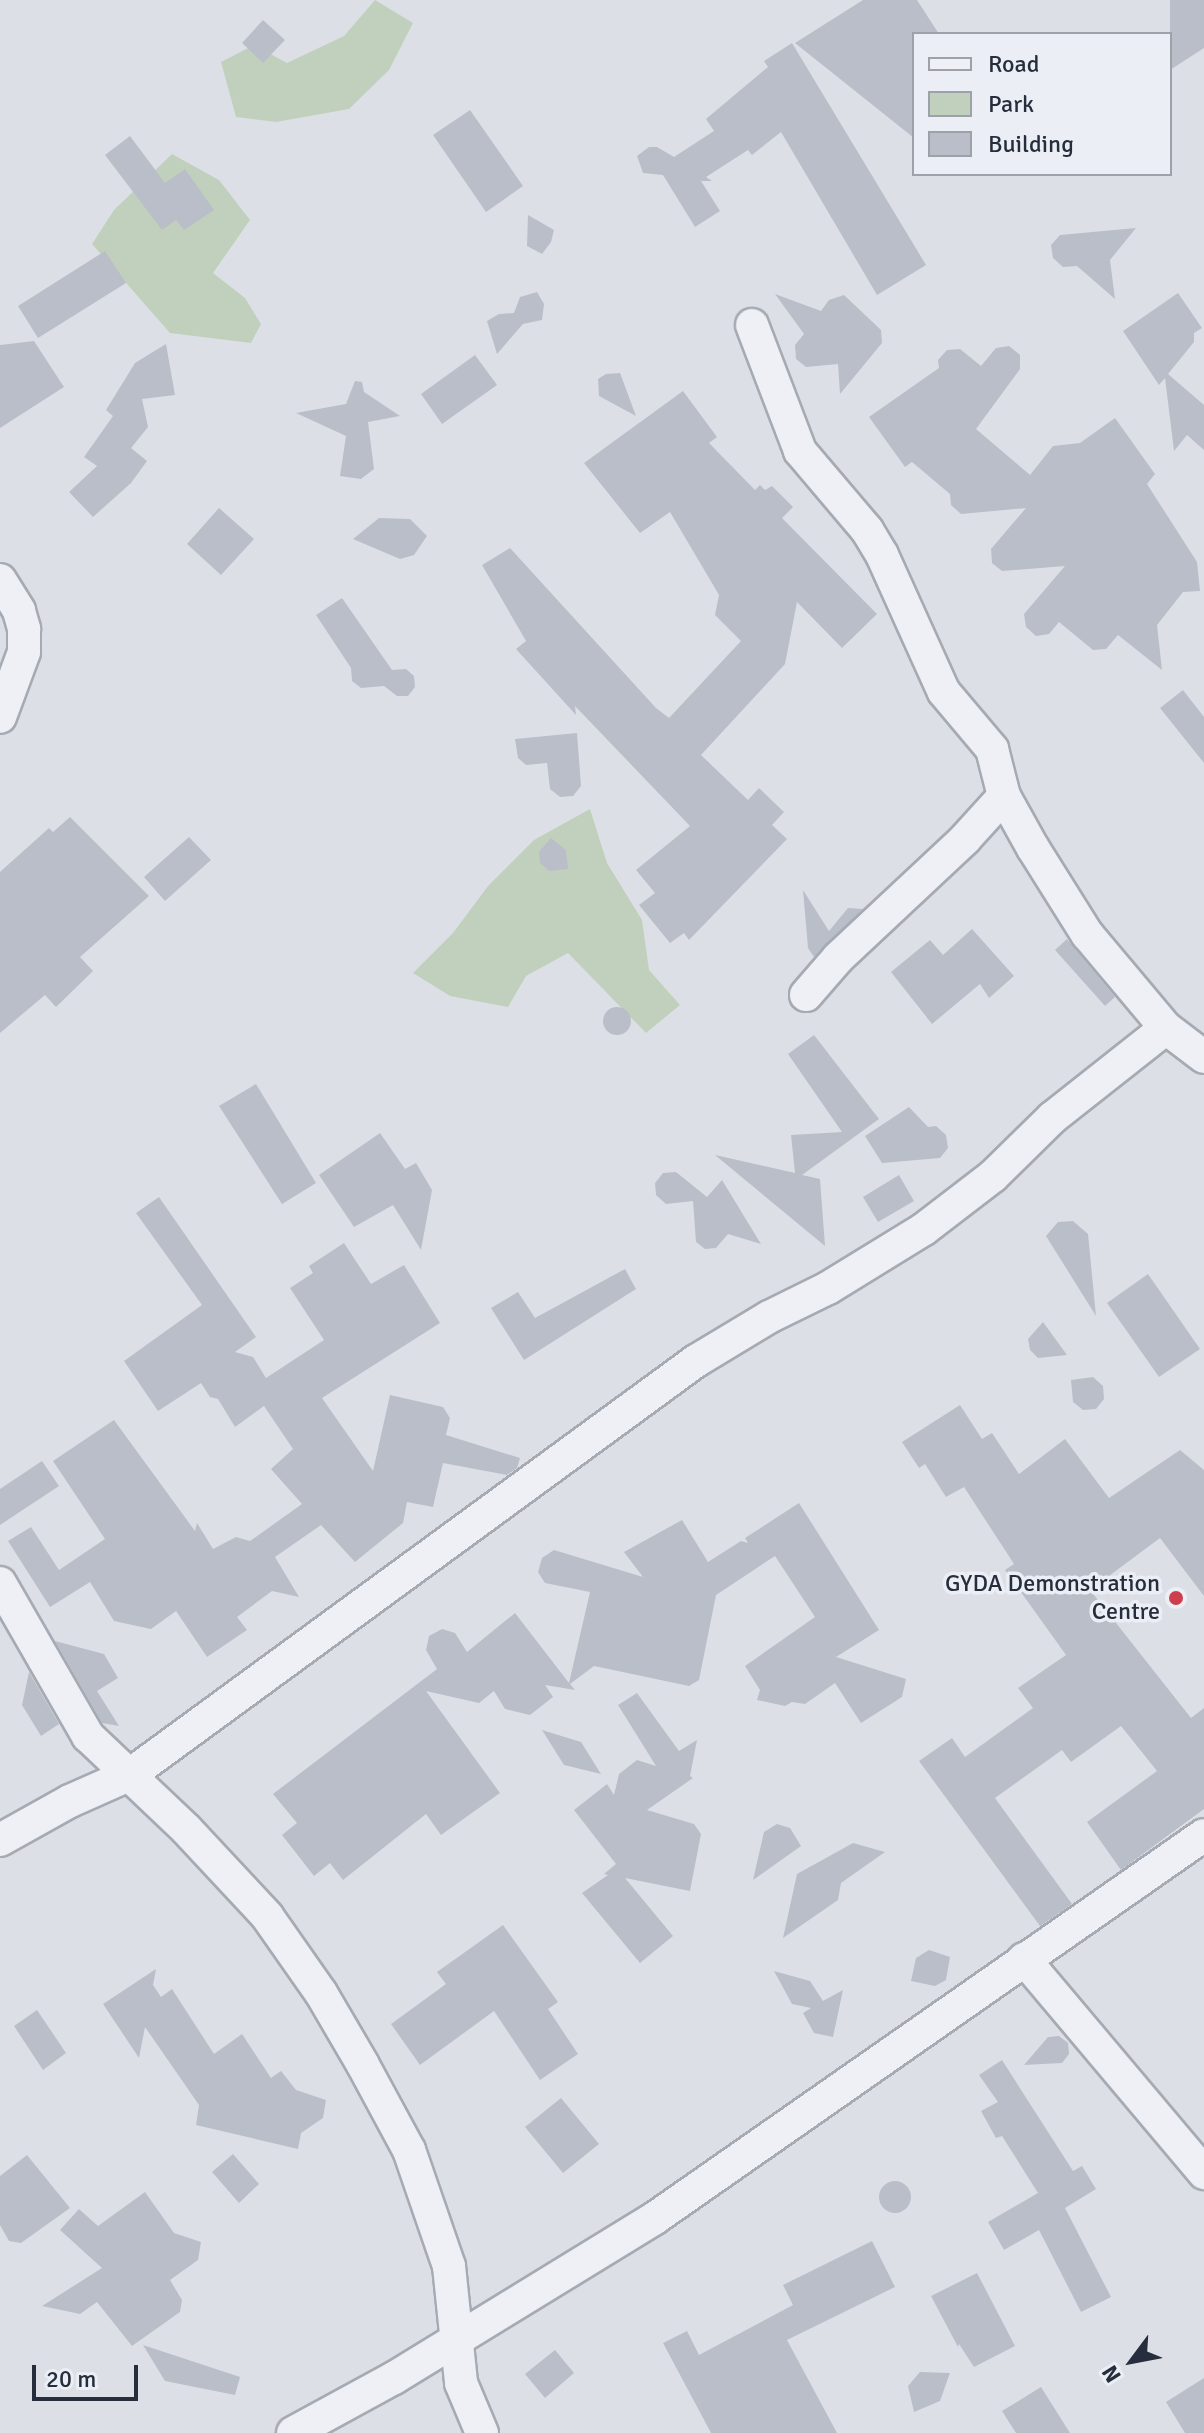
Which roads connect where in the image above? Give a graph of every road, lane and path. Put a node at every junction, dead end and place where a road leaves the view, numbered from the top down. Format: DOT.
graph roads {
  1 [pos="752,325"];
  2 [pos="0,580"];
  3 [pos="0,717"];
  4 [pos="1004,796"];
  5 [pos="806,995"];
  6 [pos="1166,1028"];
  7 [pos="1204,1057"];
  8 [pos="0,1583"];
  9 [pos="131,1774"];
  10 [pos="1204,1835"];
  11 [pos="0,1840"];
  12 [pos="1024,1959"];
  13 [pos="1204,2173"];
  14 [pos="454,2339"];
  15 [pos="293,2433"];
  16 [pos="482,2433"];
  1 -- 4 [label="street"];
  2 -- 3 [label="street"];
  4 -- 5 [label="street"];
  4 -- 6 [label="street"];
  6 -- 7 [label="street"];
  6 -- 9 [label="street"];
  8 -- 9 [label="street"];
  9 -- 11 [label="street"];
  9 -- 14 [label="street"];
  10 -- 12 [label="street"];
  12 -- 13 [label="street"];
  12 -- 14 [label="street"];
  14 -- 15 [label="street"];
  14 -- 16 [label="street"];
}
